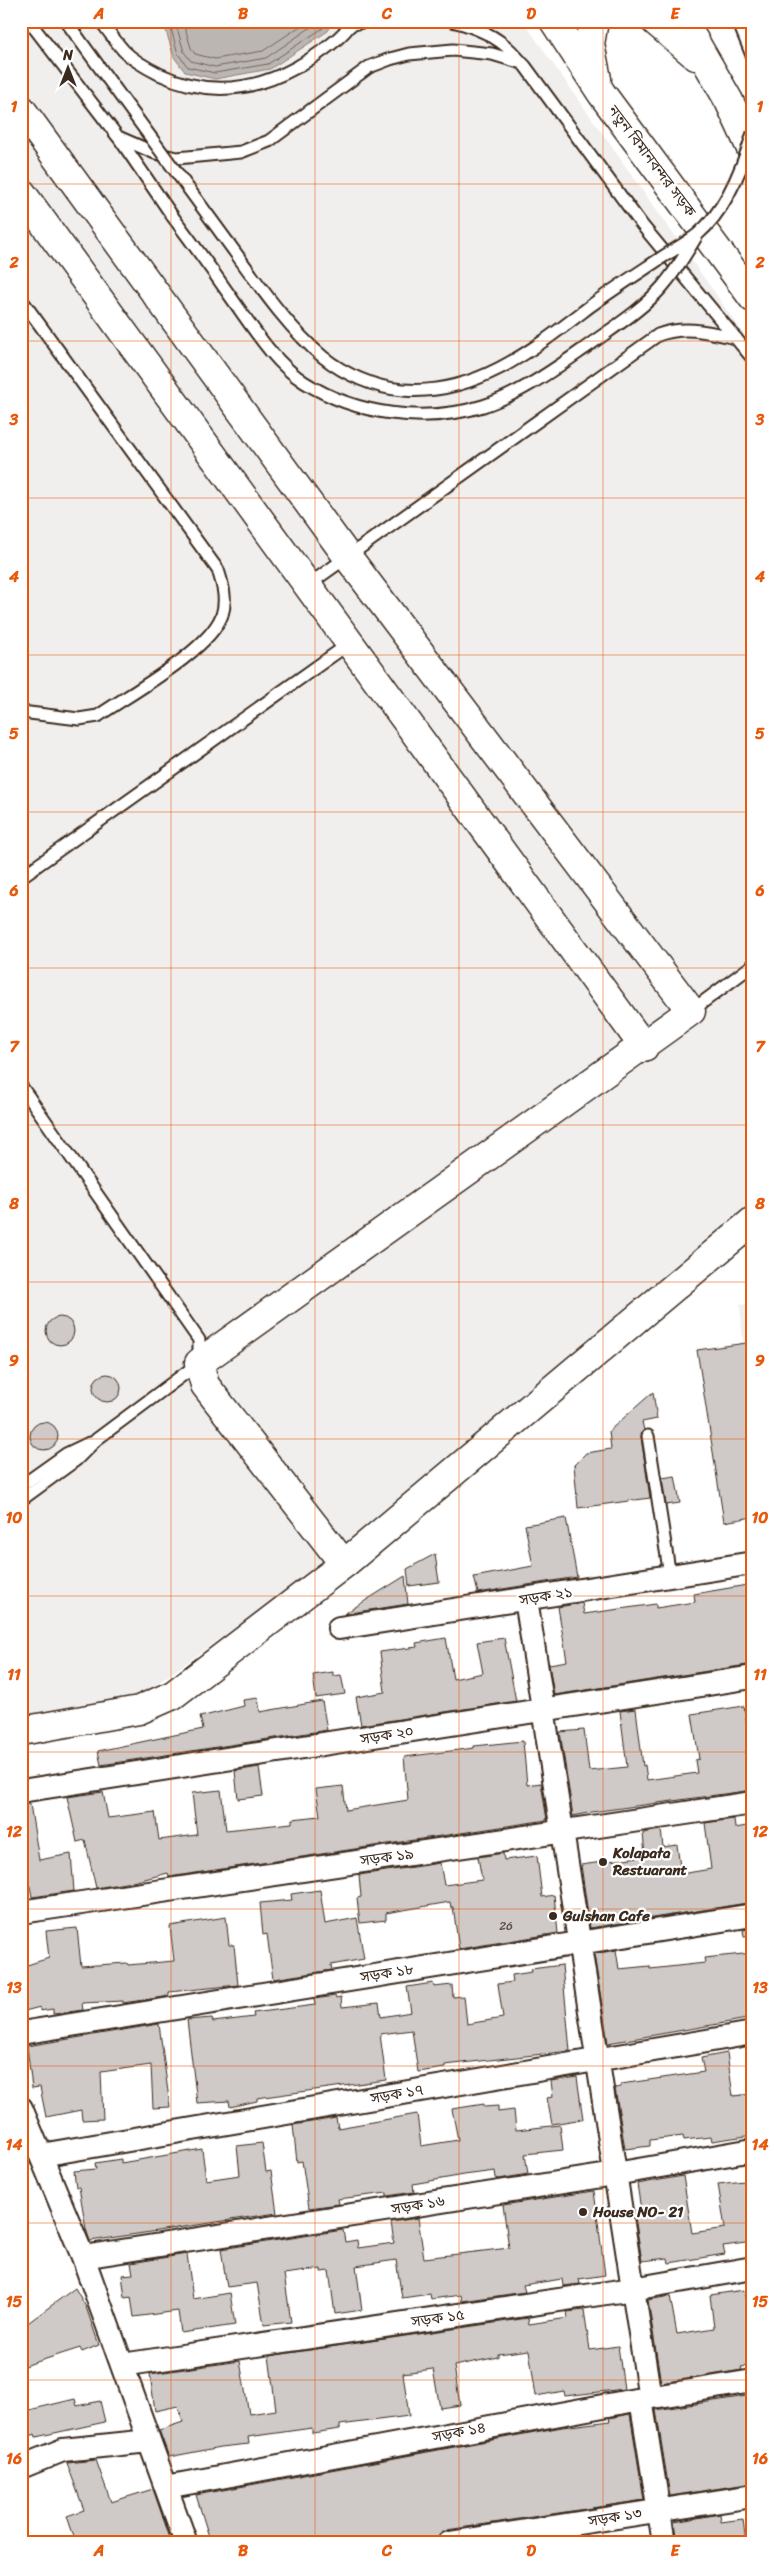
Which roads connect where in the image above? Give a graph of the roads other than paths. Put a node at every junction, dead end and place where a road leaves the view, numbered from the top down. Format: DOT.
graph roads {
  1 [pos="29,21"];
  2 [pos="66,21"];
  3 [pos="100,21"];
  4 [pos="366,21"];
  5 [pos="452,21"];
  6 [pos="554,21"];
  7 [pos="594,21"];
  8 [pos="655,21"];
  9 [pos="684,21"];
  10 [pos="738,21"];
  11 [pos="351,23"];
  12 [pos="753,58"];
  13 [pos="522,63"];
  14 [pos="712,71"];
  15 [pos="602,94"];
  16 [pos="21,109"];
  17 [pos="753,132"];
  18 [pos="118,137"];
  19 [pos="753,153"];
  20 [pos="21,192"];
  21 [pos="699,234"];
  22 [pos="753,298"];
  23 [pos="21,299"];
  24 [pos="736,338"];
  25 [pos="753,359"];
  26 [pos="348,556"];
  27 [pos="307,585"];
  28 [pos="350,643"];
  29 [pos="21,712"];
  30 [pos="21,877"];
  31 [pos="753,965"];
  32 [pos="692,1011"];
  33 [pos="644,1047"];
  34 [pos="21,1086"];
  35 [pos="753,1221"];
  36 [pos="199,1363"];
  37 [pos="648,1436"];
  38 [pos="97,1439"];
  39 [pos="21,1486"];
  40 [pos="21,1500"];
  41 [pos="753,1563"];
  42 [pos="344,1564"];
  43 [pos="670,1576"];
  44 [pos="526,1599"];
  45 [pos="339,1628"];
  46 [pos="753,1677"];
  47 [pos="543,1710"];
  48 [pos="21,1731"];
  49 [pos="21,1791"];
  50 [pos="753,1803"];
  51 [pos="562,1831"];
  52 [pos="21,1912"];
  53 [pos="753,1915"];
  54 [pos="579,1942"];
  55 [pos="21,2033"];
  56 [pos="753,2033"];
  57 [pos="597,2060"];
  58 [pos="21,2108"];
  59 [pos="753,2150"];
  60 [pos="41,2155"];
  61 [pos="615,2174"];
  62 [pos="83,2257"];
  63 [pos="753,2268"];
  64 [pos="633,2289"];
  65 [pos="122,2365"];
  66 [pos="753,2381"];
  67 [pos="645,2398"];
  68 [pos="149,2441"];
  69 [pos="21,2467"];
  70 [pos="166,2487"];
  71 [pos="753,2496"];
  72 [pos="659,2510"];
  73 [pos="186,2543"];
  74 [pos="449,2543"];
  75 [pos="664,2543"];
  1 -- 18 [label="lane"];
  2 -- 21 [label="lane, bridge"];
  3 -- 11 [label="lane"];
  4 -- 11 [label="lane"];
  5 -- 13 [label="lane"];
  6 -- 15 [label="main road, নতুন বিমানবন্দর সড়ক"];
  7 -- 15 [label="main road"];
  8 -- 14 [label="main road"];
  9 -- 14 [label="main road"];
  10 -- 12 [label="lane"];
  13 -- 18 [label="lane"];
  13 -- 24 [label="lane"];
  14 -- 19 [label="main road"];
  15 -- 22 [label="main road, নতুন বিমানবন্দর সড়ক"];
  16 -- 26 [label="main road"];
  17 -- 21 [label="lane, bridge"];
  18 -- 21 [label="lane, bridge"];
  20 -- 27 [label="main road"];
  23 -- 29 [label="lane"];
  24 -- 25 [label="lane"];
  24 -- 26 [label="lane"];
  26 -- 27 [label="lane"];
  26 -- 32 [label="main road"];
  27 -- 28 [label="main road"];
  28 -- 30 [label="lane"];
  28 -- 33 [label="main road"];
  31 -- 32 [label="lane"];
  32 -- 33 [label="main road"];
  33 -- 36 [label="main road"];
  34 -- 36 [label="lane"];
  35 -- 42 [label="main road"];
  36 -- 38 [label="lane"];
  36 -- 42 [label="main road"];
  37 -- 43 [label="lane"];
  38 -- 39 [label="lane"];
  38 -- 40 [label="lane"];
  41 -- 43 [label="street, সড়ক ২১"];
  42 -- 48 [label="main road"];
  43 -- 44 [label="street, সড়ক ২১"];
  44 -- 45 [label="street, সড়ক ২১"];
  44 -- 47 [label="street"];
  46 -- 47 [label="street, সড়ক ২০"];
  47 -- 49 [label="street, সড়ক ২০"];
  47 -- 51 [label="street"];
  50 -- 51 [label="street, সড়ক ১৯"];
  51 -- 52 [label="street, সড়ক ১৯"];
  51 -- 54 [label="street"];
  53 -- 54 [label="street, সড়ক ১৮"];
  54 -- 55 [label="street, সড়ক ১৮"];
  54 -- 57 [label="street"];
  56 -- 57 [label="street, সড়ক ১৭"];
  57 -- 60 [label="street, সড়ক ১৭"];
  57 -- 61 [label="street"];
  58 -- 60 [label="street"];
  59 -- 61 [label="street, সড়ক ১৬"];
  60 -- 62 [label="street"];
  61 -- 62 [label="street, সড়ক ১৬"];
  61 -- 64 [label="street"];
  62 -- 65 [label="street"];
  63 -- 64 [label="street, সড়ক ১৫"];
  64 -- 65 [label="street, সড়ক ১৫"];
  64 -- 67 [label="street"];
  65 -- 68 [label="street"];
  66 -- 67 [label="street, সড়ক ১৪"];
  67 -- 70 [label="street, সড়ক ১৪"];
  67 -- 72 [label="street"];
  68 -- 69 [label="street"];
  68 -- 70 [label="street"];
  70 -- 73 [label="street"];
  71 -- 72 [label="street, সড়ক ১৩"];
  72 -- 74 [label="street, সড়ক ১৩"];
  72 -- 75 [label="street"];
}
